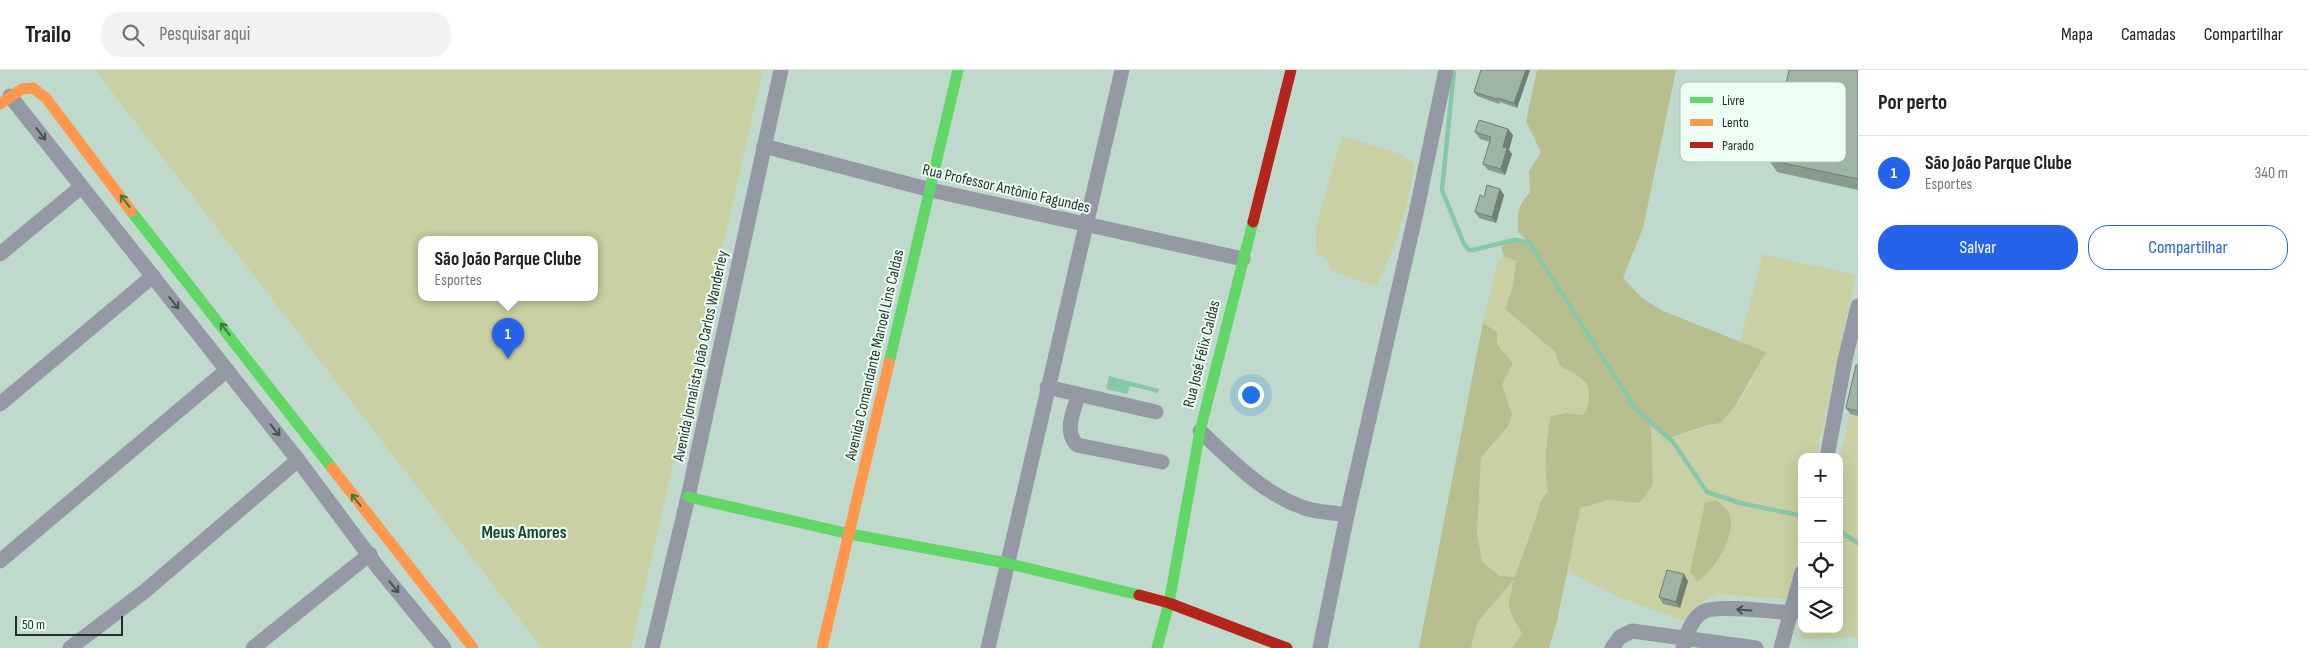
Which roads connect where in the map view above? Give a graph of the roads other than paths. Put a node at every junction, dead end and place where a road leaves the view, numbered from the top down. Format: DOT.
graph roads {
  1 [pos="781,70"];
  2 [pos="958,70"];
  3 [pos="1122,70"];
  4 [pos="1291,70"];
  5 [pos="1446,70"];
  6 [pos="5,100"];
  7 [pos="764,146"];
  8 [pos="89,157"];
  9 [pos="69,171"];
  10 [pos="112,184"];
  11 [pos="81,187"];
  12 [pos="931,190"];
  13 [pos="93,202"];
  14 [pos="1085,226"];
  15 [pos="0,254"];
  16 [pos="1243,259"];
  17 [pos="153,276"];
  18 [pos="1858,306"];
  19 [pos="237,344"];
  20 [pos="218,358"];
  21 [pos="1851,361"];
  22 [pos="253,367"];
  23 [pos="232,376"];
  24 [pos="1047,387"];
  25 [pos="1078,395"];
  26 [pos="0,404"];
  27 [pos="1156,412"];
  28 [pos="1200,431"];
  29 [pos="1828,453"];
  30 [pos="298,460"];
  31 [pos="1162,462"];
  32 [pos="688,497"];
  33 [pos="1347,515"];
  34 [pos="378,527"];
  35 [pos="850,534"];
  36 [pos="358,539"];
  37 [pos="370,554"];
  38 [pos="398,554"];
  39 [pos="0,561"];
  40 [pos="1006,563"];
  41 [pos="380,570"];
  42 [pos="1798,588"];
  43 [pos="1169,603"];
  44 [pos="1793,613"];
  45 [pos="1684,642"];
  46 [pos="442,647"];
  47 [pos="70,648"];
  48 [pos="253,648"];
  49 [pos="473,648"];
  50 [pos="652,648"];
  51 [pos="822,648"];
  52 [pos="988,648"];
  53 [pos="1158,648"];
  54 [pos="1287,648"];
  55 [pos="1320,648"];
  56 [pos="1612,648"];
  57 [pos="1756,648"];
  58 [pos="1782,648"];
  1 -- 7 [label="street, Avenida Jornalista João Carlos Wanderley"];
  2 -- 12 [label="street, Avenida Comandante Manoel Lins Caldas"];
  3 -- 14 [label="street"];
  4 -- 16 [label="street, Rua José Félix Caldas"];
  5 -- 33 [label="street"];
  6 -- 8 [label="street"];
  6 -- 9 [label="street, one-way"];
  7 -- 12 [label="street, Rua Professor Antônio Fagundes"];
  7 -- 32 [label="street, Avenida Jornalista João Carlos Wanderley"];
  8 -- 9 [label="street"];
  8 -- 10 [label="street"];
  9 -- 11 [label="street"];
  10 -- 13 [label="street"];
  19 -- 10 [label="street, one-way"];
  11 -- 13 [label="street"];
  11 -- 15 [label="street"];
  12 -- 14 [label="street, Rua Professor Antônio Fagundes"];
  12 -- 35 [label="street, Avenida Comandante Manoel Lins Caldas"];
  13 -- 17 [label="street"];
  14 -- 16 [label="street, Rua Professor Antônio Fagundes"];
  14 -- 24 [label="street"];
  16 -- 28 [label="street, Rua José Félix Caldas"];
  17 -- 20 [label="street, one-way"];
  17 -- 26 [label="street"];
  18 -- 21 [label="street"];
  19 -- 20 [label="street"];
  19 -- 22 [label="street"];
  20 -- 23 [label="street"];
  21 -- 29 [label="street"];
  22 -- 23 [label="street"];
  34 -- 22 [label="street, one-way"];
  23 -- 30 [label="street, one-way"];
  23 -- 39 [label="street"];
  24 -- 25 [label="street"];
  24 -- 40 [label="street"];
  25 -- 27 [label="street"];
  25 -- 31 [label="street"];
  28 -- 33 [label="street"];
  28 -- 43 [label="street, Rua José Félix Caldas"];
  30 -- 36 [label="street"];
  30 -- 47 [label="street"];
  32 -- 35 [label="street"];
  32 -- 50 [label="street, Avenida Jornalista João Carlos Wanderley"];
  33 -- 55 [label="street"];
  34 -- 36 [label="street"];
  34 -- 38 [label="street"];
  35 -- 40 [label="street"];
  35 -- 51 [label="street, Avenida Comandante Manoel Lins Caldas"];
  36 -- 37 [label="street"];
  37 -- 41 [label="street"];
  37 -- 48 [label="street"];
  38 -- 41 [label="street"];
  38 -- 49 [label="street"];
  40 -- 43 [label="street"];
  40 -- 52 [label="street"];
  41 -- 46 [label="street, one-way"];
  42 -- 44 [label="street"];
  43 -- 53 [label="street, Rua José Félix Caldas"];
  43 -- 54 [label="street"];
  44 -- 45 [label="street, one-way"];
  44 -- 58 [label="street"];
  45 -- 56 [label="street"];
  45 -- 57 [label="street"];
}
